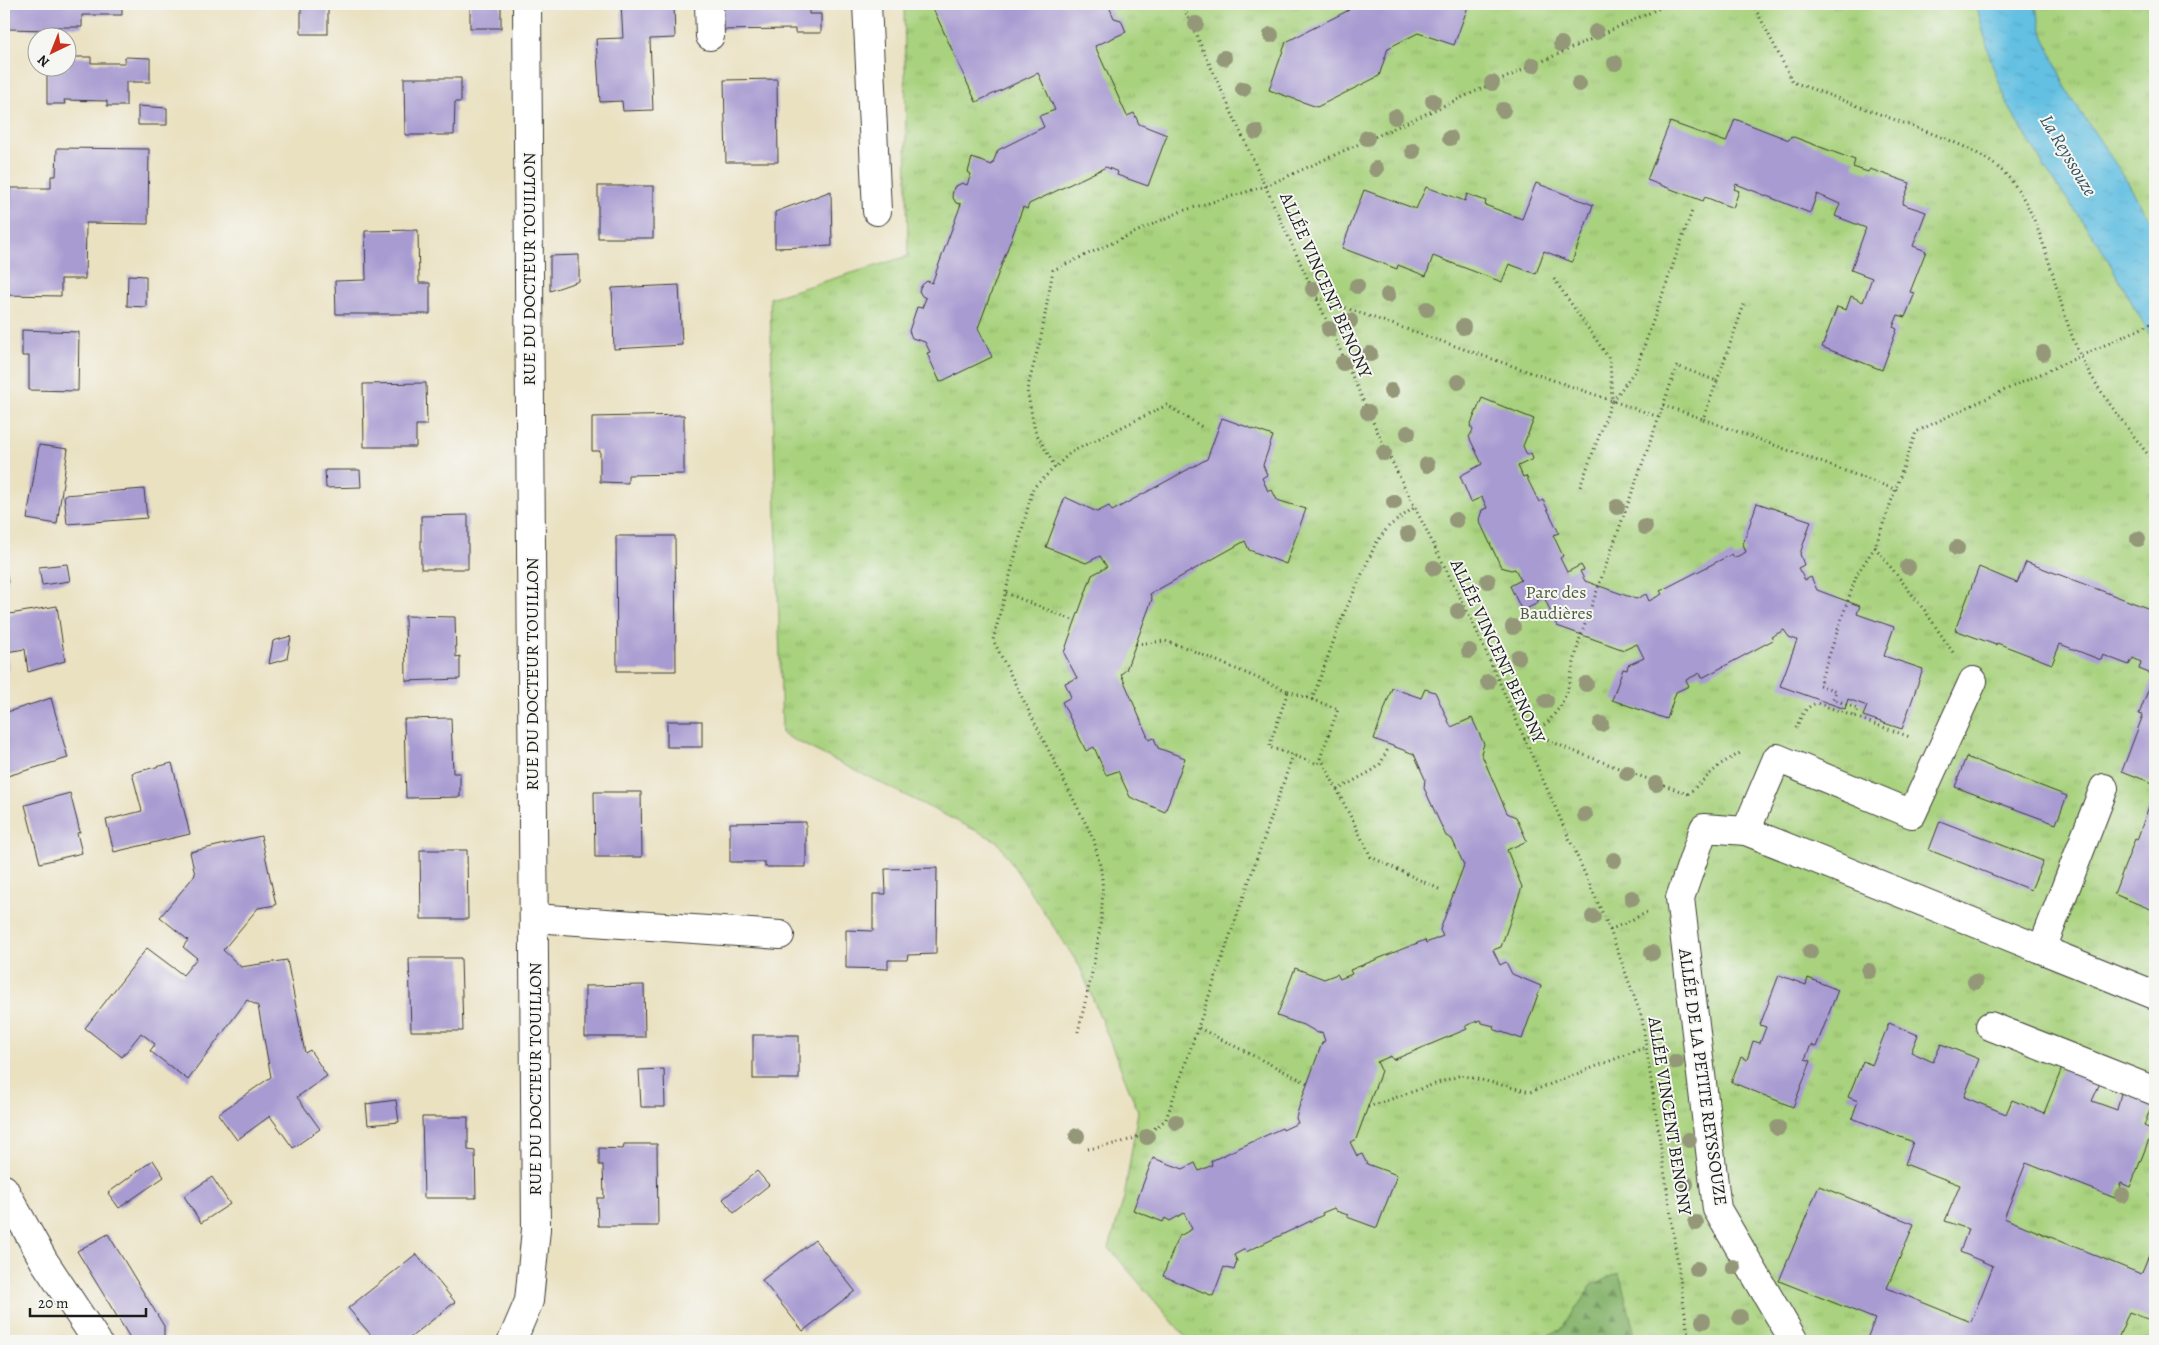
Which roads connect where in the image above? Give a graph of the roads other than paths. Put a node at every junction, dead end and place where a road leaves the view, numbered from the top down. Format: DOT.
graph roads {
  1 [pos="527,4"];
  2 [pos="709,4"];
  3 [pos="867,4"];
  4 [pos="710,36"];
  5 [pos="877,211"];
  6 [pos="1973,681"];
  7 [pos="2104,788"];
  8 [pos="1746,832"];
  9 [pos="534,918"];
  10 [pos="780,935"];
  11 [pos="2042,949"];
  12 [pos="2155,995"];
  13 [pos="1990,1026"];
  14 [pos="2155,1091"];
  15 [pos="4,1189"];
  16 [pos="96,1341"];
  17 [pos="512,1341"];
  18 [pos="1794,1341"];
  1 -- 9 [label="street, RUE DU DOCTEUR TOUILLON"];
  2 -- 4 [label="street"];
  3 -- 5 [label="street"];
  6 -- 8 [label="street"];
  7 -- 11 [label="street"];
  8 -- 11 [label="street"];
  8 -- 18 [label="street, ALLÉE DE LA PETITE REYSSOUZE"];
  9 -- 10 [label="street"];
  9 -- 17 [label="street, RUE DU DOCTEUR TOUILLON"];
  11 -- 12 [label="street"];
  13 -- 14 [label="street"];
  15 -- 16 [label="street"];
}
